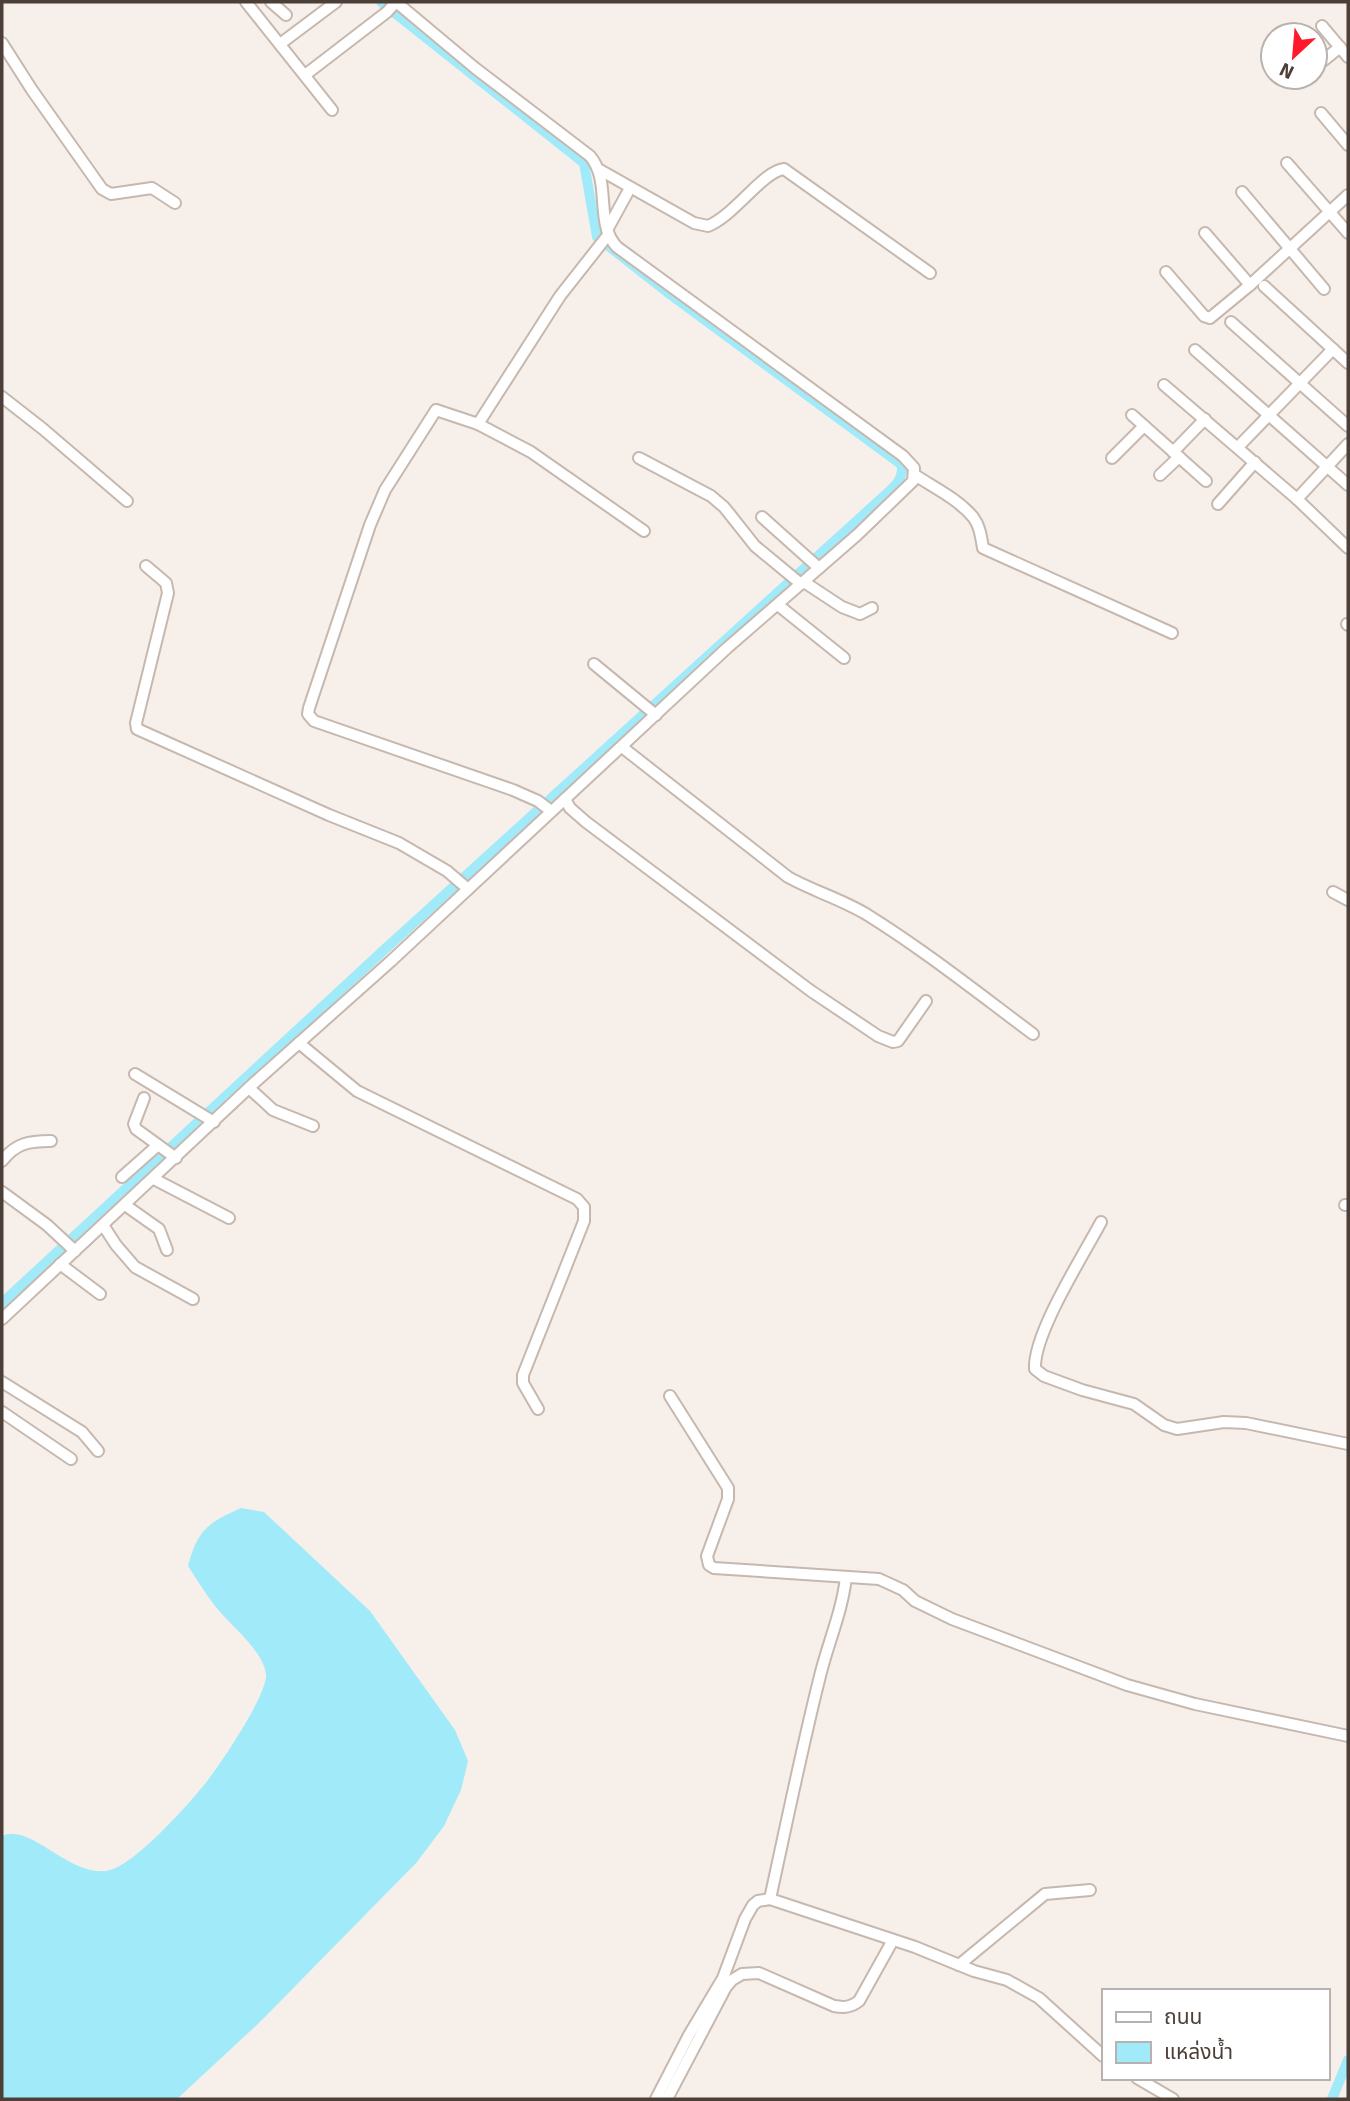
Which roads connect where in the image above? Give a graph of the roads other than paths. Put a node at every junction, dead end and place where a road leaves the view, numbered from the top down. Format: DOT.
graph roads {
  1 [pos="246,2"];
  2 [pos="270,2"];
  3 [pos="336,2"];
  4 [pos="393,6"];
  5 [pos="256,14"];
  6 [pos="286,15"];
  7 [pos="1329,34"];
  8 [pos="2,43"];
  9 [pos="280,44"];
  10 [pos="1340,47"];
  11 [pos="1329,56"];
  12 [pos="1348,57"];
  13 [pos="305,75"];
  14 [pos="332,110"];
  15 [pos="1321,113"];
  16 [pos="1348,145"];
  17 [pos="1287,163"];
  18 [pos="600,170"];
  19 [pos="630,188"];
  20 [pos="1241,192"];
  21 [pos="1348,195"];
  22 [pos="175,203"];
  23 [pos="1329,212"];
  24 [pos="1205,233"];
  25 [pos="1348,233"];
  26 [pos="604,239"];
  27 [pos="1289,249"];
  28 [pos="1166,272"];
  29 [pos="930,273"];
  30 [pos="1250,285"];
  31 [pos="1264,286"];
  32 [pos="1324,289"];
  33 [pos="1231,322"];
  34 [pos="1332,349"];
  35 [pos="1195,350"];
  36 [pos="1348,363"];
  37 [pos="1300,383"];
  38 [pos="1164,384"];
  39 [pos="2,397"];
  40 [pos="1132,415"];
  41 [pos="1269,415"];
  42 [pos="1205,419"];
  43 [pos="478,424"];
  44 [pos="1144,426"];
  45 [pos="1348,426"];
  46 [pos="1348,444"];
  47 [pos="1238,447"];
  48 [pos="1176,454"];
  49 [pos="639,458"];
  50 [pos="1112,458"];
  51 [pos="1255,462"];
  52 [pos="1328,466"];
  53 [pos="915,475"];
  54 [pos="1160,475"];
  55 [pos="1206,481"];
  56 [pos="1348,485"];
  57 [pos="1297,499"];
  58 [pos="127,501"];
  59 [pos="1218,504"];
  60 [pos="762,517"];
  61 [pos="644,531"];
  62 [pos="1348,548"];
  63 [pos="146,566"];
  64 [pos="819,568"];
  65 [pos="798,580"];
  66 [pos="778,605"];
  67 [pos="872,608"];
  68 [pos="1172,633"];
  69 [pos="844,658"];
  70 [pos="594,664"];
  71 [pos="654,713"];
  72 [pos="622,747"];
  73 [pos="565,799"];
  74 [pos="546,807"];
  75 [pos="463,884"];
  76 [pos="1333,892"];
  77 [pos="1348,900"];
  78 [pos="926,1001"];
  79 [pos="1033,1034"];
  80 [pos="299,1042"];
  81 [pos="135,1074"];
  82 [pos="249,1088"];
  83 [pos="144,1098"];
  84 [pos="214,1122"];
  85 [pos="313,1126"];
  86 [pos="51,1141"];
  87 [pos="157,1146"];
  88 [pos="176,1158"];
  89 [pos="2,1161"];
  90 [pos="122,1177"];
  91 [pos="154,1178"];
  92 [pos="2,1192"];
  93 [pos="125,1205"];
  94 [pos="229,1218"];
  95 [pos="1101,1222"];
  96 [pos="103,1225"];
  97 [pos="69,1246"];
  98 [pos="167,1250"];
  99 [pos="60,1264"];
  100 [pos="100,1294"];
  101 [pos="193,1299"];
  102 [pos="2,1319"];
  103 [pos="2,1382"];
  104 [pos="670,1396"];
  105 [pos="538,1409"];
  106 [pos="2,1412"];
  107 [pos="1348,1444"];
  108 [pos="97,1451"];
  109 [pos="71,1458"];
  110 [pos="846,1577"];
  111 [pos="1348,1736"];
  112 [pos="1090,1890"];
  113 [pos="770,1899"];
  114 [pos="893,1941"];
  115 [pos="959,1965"];
  116 [pos="1102,2055"];
  117 [pos="1140,2080"];
  118 [pos="656,2099"];
  119 [pos="667,2099"];
  120 [pos="1173,2099"];
  1 -- 5 [label="street"];
  2 -- 5 [label="street"];
  2 -- 6 [label="street"];
  3 -- 9 [label="street"];
  4 -- 13 [label="street"];
  4 -- 18 [label="street"];
  5 -- 9 [label="street"];
  7 -- 10 [label="street"];
  8 -- 22 [label="street"];
  9 -- 13 [label="street"];
  10 -- 11 [label="street"];
  10 -- 12 [label="street"];
  13 -- 14 [label="street"];
  15 -- 16 [label="street"];
  17 -- 23 [label="street"];
  18 -- 19 [label="street"];
  18 -- 26 [label="street"];
  19 -- 26 [label="street"];
  19 -- 29 [label="street"];
  20 -- 27 [label="street"];
  21 -- 23 [label="street"];
  23 -- 25 [label="street"];
  23 -- 27 [label="street"];
  24 -- 30 [label="street"];
  26 -- 43 [label="street"];
  26 -- 53 [label="street"];
  27 -- 30 [label="street"];
  27 -- 32 [label="street"];
  28 -- 30 [label="street"];
  31 -- 34 [label="street"];
  33 -- 37 [label="street"];
  34 -- 36 [label="street"];
  34 -- 37 [label="street"];
  35 -- 41 [label="street"];
  37 -- 41 [label="street"];
  37 -- 45 [label="street"];
  38 -- 42 [label="street"];
  39 -- 58 [label="street"];
  40 -- 44 [label="street"];
  41 -- 47 [label="street"];
  41 -- 52 [label="street"];
  42 -- 47 [label="street"];
  42 -- 48 [label="street"];
  43 -- 61 [label="street"];
  43 -- 74 [label="street"];
  44 -- 48 [label="street"];
  44 -- 50 [label="street"];
  46 -- 52 [label="street"];
  47 -- 51 [label="street"];
  48 -- 54 [label="street"];
  48 -- 55 [label="street"];
  49 -- 65 [label="street"];
  51 -- 57 [label="street"];
  51 -- 59 [label="street"];
  52 -- 56 [label="street"];
  52 -- 57 [label="street"];
  53 -- 64 [label="street"];
  53 -- 68 [label="street"];
  57 -- 62 [label="street"];
  60 -- 64 [label="street"];
  63 -- 75 [label="street"];
  64 -- 65 [label="street"];
  65 -- 66 [label="street"];
  65 -- 67 [label="street"];
  66 -- 69 [label="street"];
  66 -- 71 [label="street"];
  70 -- 71 [label="street"];
  71 -- 72 [label="street"];
  72 -- 73 [label="street"];
  72 -- 79 [label="street"];
  73 -- 74 [label="street"];
  73 -- 78 [label="street"];
  74 -- 75 [label="street"];
  75 -- 80 [label="street"];
  76 -- 77 [label="street"];
  80 -- 82 [label="street"];
  80 -- 105 [label="street"];
  81 -- 84 [label="street"];
  82 -- 84 [label="street"];
  82 -- 85 [label="street"];
  83 -- 87 [label="street"];
  84 -- 88 [label="street"];
  86 -- 89 [label="street"];
  87 -- 88 [label="street"];
  87 -- 90 [label="street"];
  88 -- 91 [label="street"];
  91 -- 93 [label="street"];
  91 -- 94 [label="street"];
  92 -- 97 [label="street"];
  93 -- 96 [label="street"];
  93 -- 98 [label="street"];
  95 -- 107 [label="street"];
  96 -- 97 [label="street"];
  96 -- 101 [label="street"];
  97 -- 99 [label="street"];
  99 -- 100 [label="street"];
  99 -- 102 [label="street"];
  103 -- 108 [label="street"];
  104 -- 110 [label="street"];
  106 -- 109 [label="street"];
  110 -- 111 [label="street"];
  110 -- 113 [label="street"];
  112 -- 115 [label="street"];
  113 -- 114 [label="street"];
  113 -- 118 [label="street"];
  114 -- 115 [label="street"];
  114 -- 119 [label="street"];
  115 -- 116 [label="street"];
  117 -- 120 [label="street"];
}
